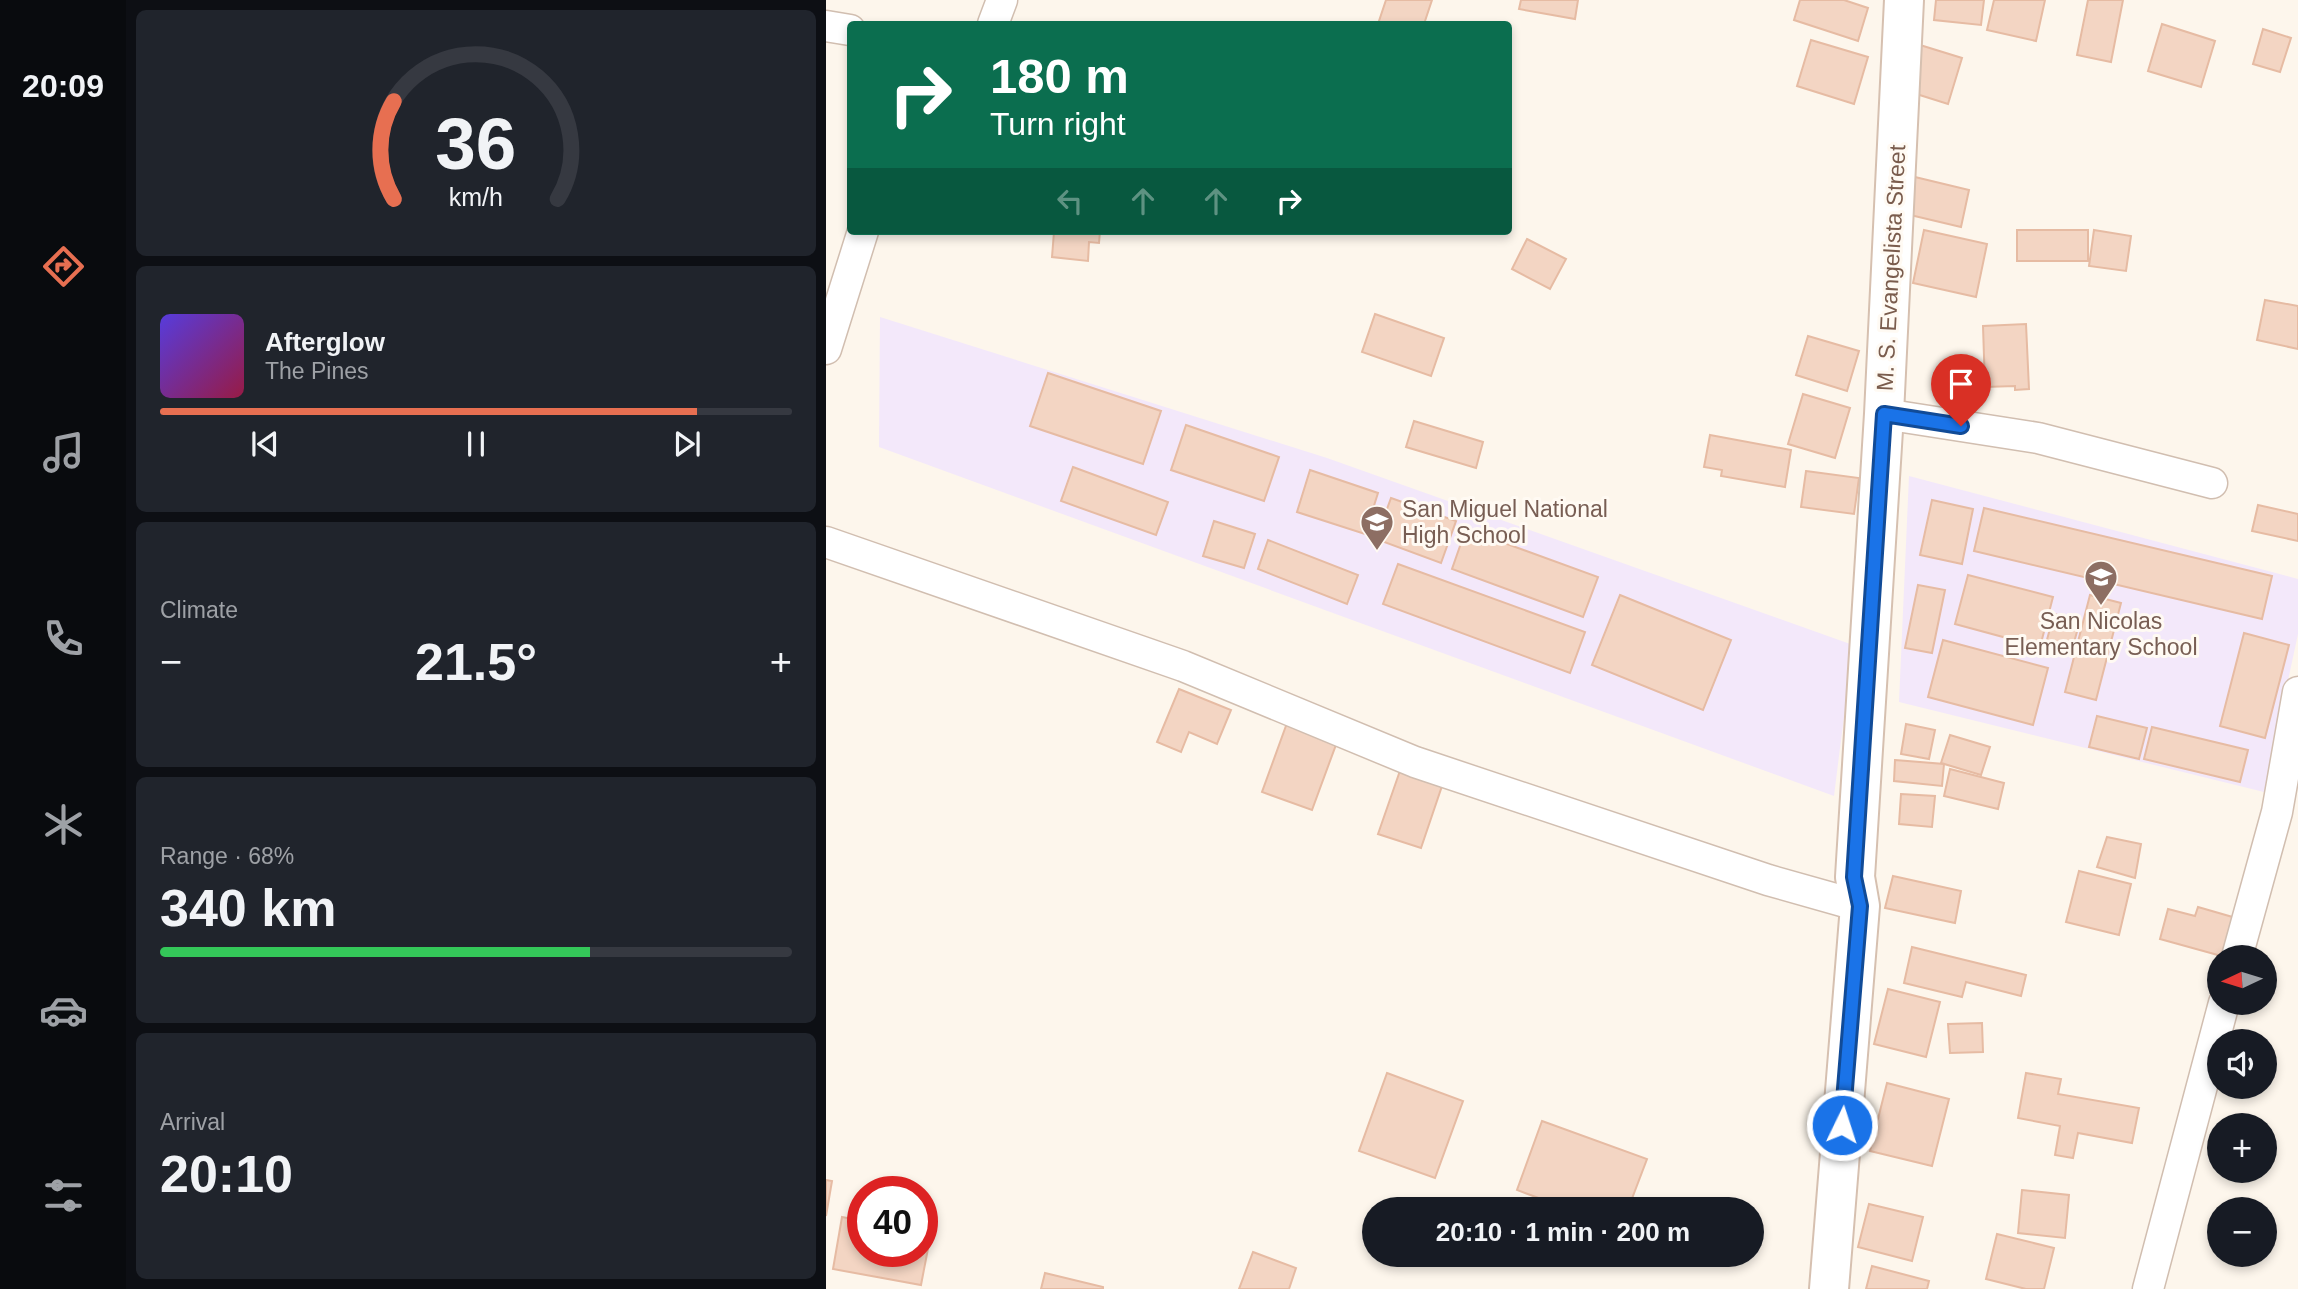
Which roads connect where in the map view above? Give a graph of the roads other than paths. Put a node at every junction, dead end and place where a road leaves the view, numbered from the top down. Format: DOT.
graph roads {
  1 [pos="1002,0"];
  2 [pos="1904,0"];
  3 [pos="994,21"];
  4 [pos="826,26"];
  5 [pos="847,30"];
  6 [pos="862,235"];
  7 [pos="826,349"];
  8 [pos="1884,414"];
  9 [pos="2212,483"];
  10 [pos="826,541"];
  11 [pos="2298,692"];
  12 [pos="2291,779"];
  13 [pos="1860,906"];
  14 [pos="2240,945"];
  15 [pos="2221,1015"];
  16 [pos="1829,1289"];
  17 [pos="2148,1289"];
  1 -- 3 [label="street"];
  2 -- 8 [label="street, M. S. Evangelista Street"];
  4 -- 5 [label="street"];
  6 -- 7 [label="street"];
  8 -- 9 [label="street"];
  8 -- 13 [label="street, M. S. Evangelista Street"];
  10 -- 13 [label="street"];
  11 -- 12 [label="street"];
  12 -- 14 [label="street"];
  13 -- 16 [label="street, M. S. Evangelista Street"];
  15 -- 17 [label="street"];
}
